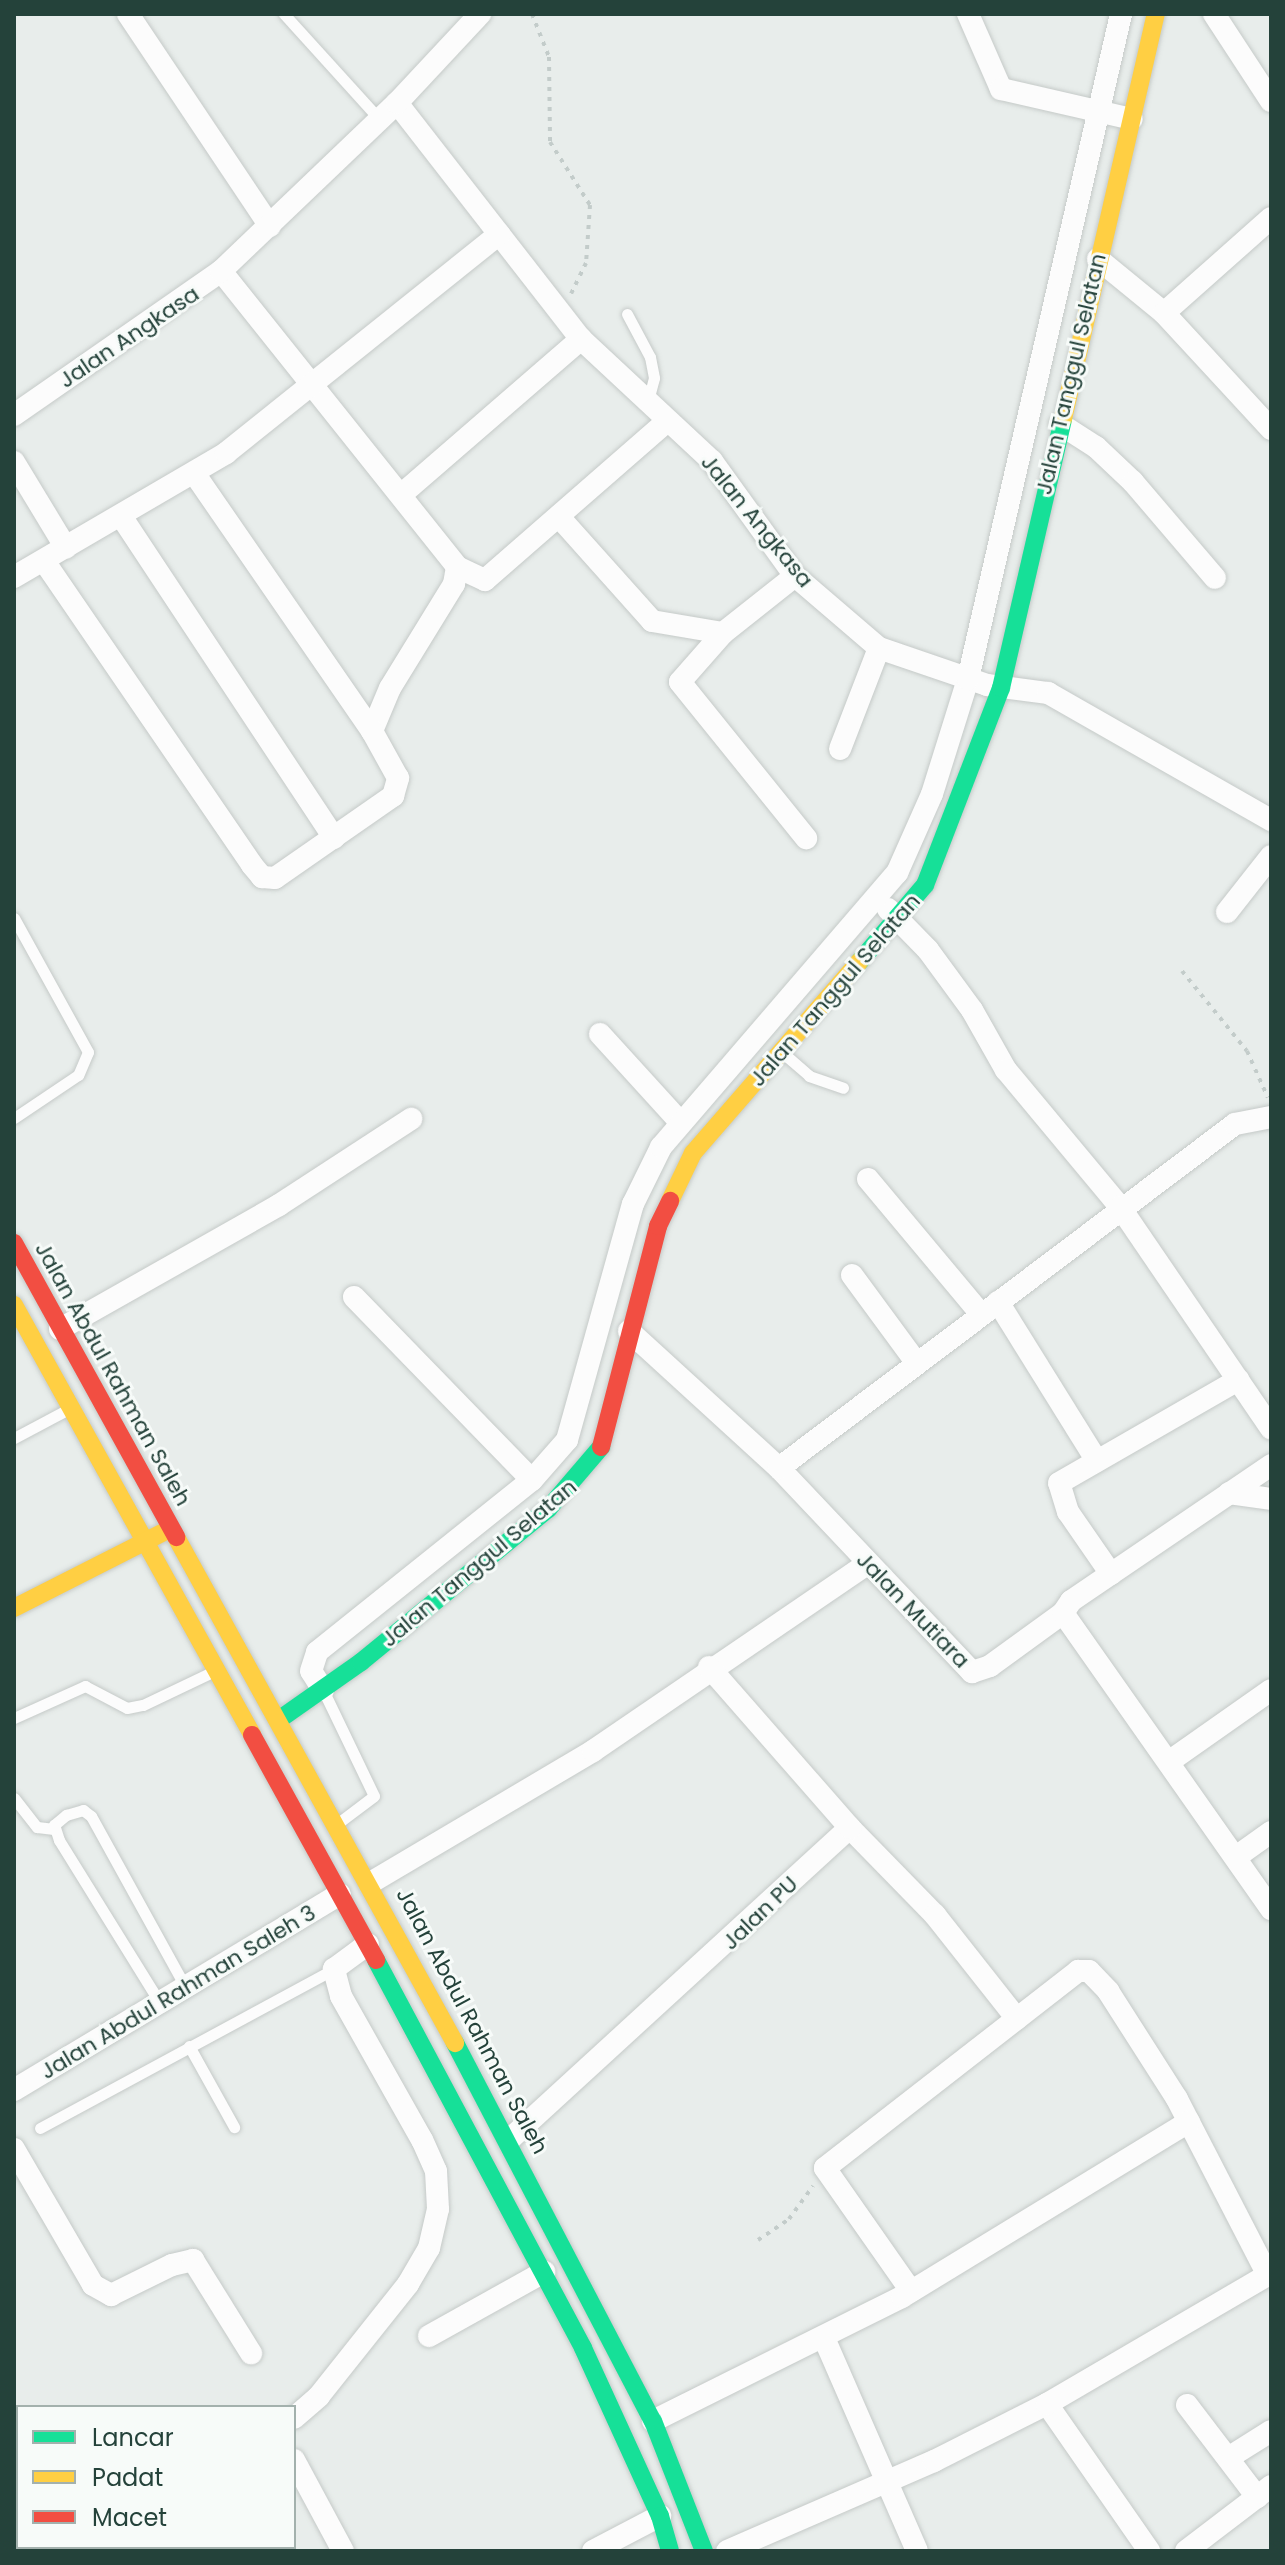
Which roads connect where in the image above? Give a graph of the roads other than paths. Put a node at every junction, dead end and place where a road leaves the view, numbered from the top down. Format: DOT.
graph roads {
  1 [pos="128,14"];
  2 [pos="284,14"];
  3 [pos="480,14"];
  4 [pos="968,14"];
  5 [pos="1121,14"];
  6 [pos="1156,14"];
  7 [pos="1214,14"];
  8 [pos="1271,101"];
  9 [pos="397,103"];
  10 [pos="1098,113"];
  11 [pos="1132,119"];
  12 [pos="380,120"];
  13 [pos="1271,218"];
  14 [pos="270,226"];
  15 [pos="499,234"];
  16 [pos="1098,259"];
  17 [pos="221,271"];
  18 [pos="1164,313"];
  19 [pos="627,314"];
  20 [pos="581,339"];
  21 [pos="312,388"];
  22 [pos="1034,394"];
  23 [pos="646,404"];
  24 [pos="14,415"];
  25 [pos="1062,415"];
  26 [pos="666,422"];
  27 [pos="1271,429"];
  28 [pos="14,462"];
  29 [pos="195,474"];
  30 [pos="402,494"];
  31 [pos="121,516"];
  32 [pos="560,518"];
  33 [pos="66,548"];
  34 [pos="44,561"];
  35 [pos="457,567"];
  36 [pos="795,576"];
  37 [pos="14,577"];
  38 [pos="1215,578"];
  39 [pos="723,633"];
  40 [pos="879,648"];
  41 [pos="983,683"];
  42 [pos="372,731"];
  43 [pos="840,749"];
  44 [pos="1271,820"];
  45 [pos="334,838"];
  46 [pos="806,838"];
  47 [pos="1271,856"];
  48 [pos="877,897"];
  49 [pos="1227,912"];
  50 [pos="14,918"];
  51 [pos="898,918"];
  52 [pos="600,1034"];
  53 [pos="782,1051"];
  54 [pos="843,1088"];
  55 [pos="1270,1117"];
  56 [pos="14,1118"];
  57 [pos="411,1119"];
  58 [pos="681,1123"];
  59 [pos="868,1179"];
  60 [pos="1120,1207"];
  61 [pos="14,1243"];
  62 [pos="852,1275"];
  63 [pos="354,1297"];
  64 [pos="14,1305"];
  65 [pos="989,1308"];
  66 [pos="60,1329"];
  67 [pos="629,1331"];
  68 [pos="916,1362"];
  69 [pos="1238,1380"];
  70 [pos="71,1408"];
  71 [pos="1271,1428"];
  72 [pos="14,1438"];
  73 [pos="1097,1461"];
  74 [pos="1271,1465"];
  75 [pos="779,1468"];
  76 [pos="532,1480"];
  77 [pos="1229,1493"];
  78 [pos="1271,1499"];
  79 [pos="170,1528"];
  80 [pos="146,1542"];
  81 [pos="867,1564"];
  82 [pos="1111,1574"];
  83 [pos="14,1608"];
  84 [pos="1063,1613"];
  85 [pos="709,1667"];
  86 [pos="216,1670"];
  87 [pos="323,1690"];
  88 [pos="1271,1690"];
  89 [pos="14,1718"];
  90 [pos="280,1719"];
  91 [pos="1170,1761"];
  92 [pos="14,1798"];
  93 [pos="337,1823"];
  94 [pos="850,1828"];
  95 [pos="54,1829"];
  96 [pos="1271,1832"];
  97 [pos="1236,1857"];
  98 [pos="370,1883"];
  99 [pos="340,1894"];
  100 [pos="1271,1909"];
  101 [pos="368,1944"];
  102 [pos="334,1969"];
  103 [pos="186,1988"];
  104 [pos="160,2004"];
  105 [pos="1017,2019"];
  106 [pos="189,2046"];
  107 [pos="466,2062"];
  108 [pos="439,2076"];
  109 [pos="14,2090"];
  110 [pos="1189,2122"];
  111 [pos="234,2127"];
  112 [pos="40,2128"];
  113 [pos="509,2140"];
  114 [pos="14,2149"];
  115 [pos="544,2272"];
  116 [pos="1269,2274"];
  117 [pos="911,2291"];
  118 [pos="429,2336"];
  119 [pos="824,2338"];
  120 [pos="251,2353"];
  121 [pos="1047,2404"];
  122 [pos="1187,2405"];
  123 [pos="296,2416"];
  124 [pos="653,2421"];
  125 [pos="1271,2431"];
  126 [pos="1228,2458"];
  127 [pos="296,2464"];
  128 [pos="886,2482"];
  129 [pos="1264,2492"];
  130 [pos="660,2516"];
  131 [pos="343,2551"];
  132 [pos="593,2551"];
  133 [pos="670,2551"];
  134 [pos="704,2551"];
  135 [pos="727,2551"];
  136 [pos="917,2551"];
  137 [pos="1149,2551"];
  138 [pos="1186,2551"];
  1 -- 14 [label="street"];
  2 -- 12 [label="lane"];
  3 -- 9 [label="street"];
  4 -- 10 [label="street"];
  5 -- 10 [label="street, Jalan Tanggul Selatan"];
  6 -- 11 [label="main road, Jalan Tanggul Selatan"];
  7 -- 8 [label="street"];
  9 -- 12 [label="street, Jalan Angkasa"];
  9 -- 15 [label="street, Jalan Angkasa"];
  10 -- 11 [label="street"];
  10 -- 22 [label="street, Jalan Tanggul Selatan"];
  11 -- 16 [label="main road, Jalan Tanggul Selatan"];
  12 -- 14 [label="street, Jalan Angkasa"];
  13 -- 18 [label="street"];
  14 -- 17 [label="street, Jalan Angkasa"];
  15 -- 20 [label="street, Jalan Angkasa"];
  15 -- 21 [label="street"];
  16 -- 18 [label="street"];
  16 -- 25 [label="main road, Jalan Tanggul Selatan"];
  17 -- 21 [label="street"];
  17 -- 24 [label="street, Jalan Angkasa"];
  18 -- 27 [label="street"];
  19 -- 23 [label="lane"];
  20 -- 23 [label="street, Jalan Angkasa"];
  20 -- 30 [label="street"];
  21 -- 29 [label="street"];
  21 -- 30 [label="street"];
  22 -- 25 [label="street"];
  22 -- 41 [label="street, Jalan Tanggul Selatan"];
  23 -- 26 [label="street, Jalan Angkasa"];
  25 -- 38 [label="street"];
  25 -- 41 [label="main road, Jalan Tanggul Selatan"];
  26 -- 32 [label="street"];
  26 -- 36 [label="street, Jalan Angkasa"];
  28 -- 33 [label="street"];
  29 -- 31 [label="street"];
  29 -- 42 [label="street"];
  30 -- 35 [label="street"];
  31 -- 33 [label="street"];
  31 -- 45 [label="street"];
  32 -- 35 [label="street"];
  32 -- 39 [label="street"];
  33 -- 34 [label="street"];
  34 -- 37 [label="street"];
  34 -- 45 [label="street"];
  35 -- 42 [label="street"];
  36 -- 39 [label="street"];
  36 -- 40 [label="street, Jalan Angkasa"];
  39 -- 46 [label="street"];
  40 -- 41 [label="street, Jalan Angkasa"];
  40 -- 43 [label="street"];
  41 -- 44 [label="street, Jalan Angkasa"];
  41 -- 48 [label="street, Jalan Tanggul Selatan"];
  41 -- 51 [label="main road, Jalan Tanggul Selatan"];
  42 -- 45 [label="street"];
  47 -- 49 [label="street"];
  48 -- 51 [label="street"];
  48 -- 58 [label="street, Jalan Tanggul Selatan"];
  50 -- 56 [label="lane"];
  51 -- 53 [label="main road, Jalan Tanggul Selatan"];
  51 -- 60 [label="street"];
  52 -- 58 [label="street"];
  53 -- 54 [label="lane"];
  53 -- 67 [label="main road, Jalan Tanggul Selatan"];
  55 -- 60 [label="street"];
  57 -- 66 [label="street"];
  58 -- 76 [label="street, Jalan Tanggul Selatan"];
  59 -- 65 [label="street"];
  60 -- 65 [label="street"];
  60 -- 69 [label="street"];
  61 -- 66 [label="main road, Jalan Abdul Rahman Saleh"];
  62 -- 68 [label="street"];
  63 -- 76 [label="street"];
  64 -- 70 [label="main road"];
  65 -- 68 [label="street"];
  65 -- 73 [label="street"];
  66 -- 79 [label="main road, Jalan Abdul Rahman Saleh"];
  67 -- 75 [label="street, Jalan Mutiara"];
  67 -- 87 [label="main road, Jalan Tanggul Selatan"];
  68 -- 75 [label="street"];
  69 -- 71 [label="street"];
  69 -- 73 [label="street"];
  70 -- 72 [label="lane"];
  70 -- 80 [label="main road"];
  73 -- 82 [label="street"];
  74 -- 77 [label="street"];
  75 -- 81 [label="street, Jalan Mutiara"];
  76 -- 87 [label="street, Jalan Tanggul Selatan"];
  77 -- 78 [label="street"];
  77 -- 82 [label="street"];
  79 -- 80 [label="main road, Jalan Abdul Rahman Saleh"];
  79 -- 90 [label="main road, Jalan Abdul Rahman Saleh"];
  80 -- 83 [label="main road, Jalan Abdul Rahman Saleh"];
  80 -- 86 [label="main road"];
  81 -- 84 [label="street, Jalan Mutiara"];
  81 -- 85 [label="street"];
  82 -- 84 [label="street"];
  84 -- 91 [label="street"];
  85 -- 94 [label="street"];
  85 -- 98 [label="street"];
  86 -- 89 [label="lane"];
  86 -- 99 [label="main road"];
  87 -- 90 [label="main road, Jalan Tanggul Selatan"];
  87 -- 93 [label="lane"];
  88 -- 91 [label="street"];
  90 -- 93 [label="main road, Jalan Abdul Rahman Saleh"];
  91 -- 97 [label="street"];
  92 -- 95 [label="lane"];
  93 -- 98 [label="main road, Jalan Abdul Rahman Saleh"];
  94 -- 105 [label="street"];
  94 -- 113 [label="street, Jalan PU"];
  95 -- 103 [label="lane"];
  95 -- 104 [label="lane"];
  96 -- 97 [label="street"];
  97 -- 100 [label="street"];
  98 -- 107 [label="main road, Jalan Abdul Rahman Saleh"];
  99 -- 101 [label="main road"];
  99 -- 103 [label="street, Jalan Abdul Rahman Saleh 3"];
  101 -- 102 [label="street"];
  101 -- 108 [label="main road"];
  102 -- 106 [label="lane"];
  102 -- 123 [label="street"];
  103 -- 104 [label="street, Jalan Abdul Rahman Saleh 3"];
  104 -- 109 [label="street, Jalan Abdul Rahman Saleh 3"];
  105 -- 110 [label="street"];
  105 -- 117 [label="street"];
  106 -- 111 [label="lane"];
  106 -- 112 [label="lane"];
  107 -- 108 [label="main road"];
  107 -- 113 [label="main road, Jalan Abdul Rahman Saleh"];
  108 -- 115 [label="main road"];
  110 -- 116 [label="street"];
  110 -- 117 [label="street"];
  113 -- 124 [label="main road, Jalan Abdul Rahman Saleh"];
  114 -- 120 [label="street"];
  115 -- 118 [label="street"];
  115 -- 130 [label="main road"];
  116 -- 121 [label="street"];
  117 -- 119 [label="street"];
  119 -- 124 [label="street"];
  119 -- 128 [label="street"];
  121 -- 128 [label="street"];
  121 -- 137 [label="street"];
  122 -- 126 [label="street"];
  124 -- 134 [label="main road, Jalan Abdul Rahman Saleh"];
  125 -- 126 [label="street"];
  126 -- 129 [label="street"];
  127 -- 131 [label="street"];
  128 -- 135 [label="street"];
  128 -- 136 [label="street"];
  129 -- 138 [label="street"];
  130 -- 132 [label="street"];
  130 -- 133 [label="main road"];
}
